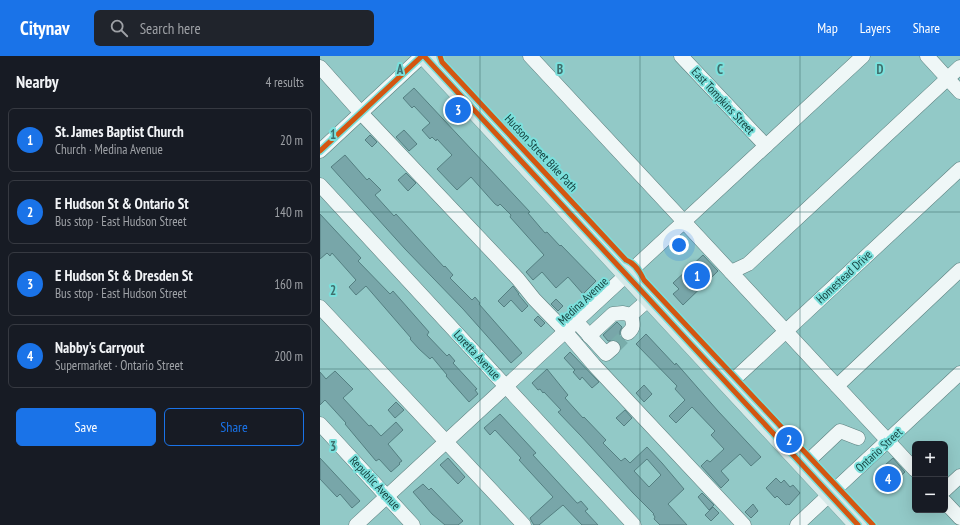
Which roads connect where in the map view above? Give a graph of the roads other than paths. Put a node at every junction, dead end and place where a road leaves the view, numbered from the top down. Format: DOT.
graph roads {
  1 [pos="423,56"];
  2 [pos="681,56"];
  3 [pos="863,56"];
  4 [pos="927,56"];
  5 [pos="533,57"];
  6 [pos="320,67"];
  7 [pos="960,67"];
  8 [pos="948,79"];
  9 [pos="960,92"];
  10 [pos="361,113"];
  11 [pos="766,146"];
  12 [pos="320,151"];
  13 [pos="960,169"];
  14 [pos="320,185"];
  15 [pos="684,222"];
  16 [pos="960,270"];
  17 [pos="731,272"];
  18 [pos="627,275"];
  19 [pos="649,299"];
  20 [pos="320,307"];
  21 [pos="631,315"];
  22 [pos="576,321"];
  23 [pos="566,331"];
  24 [pos="787,331"];
  25 [pos="628,333"];
  26 [pos="589,336"];
  27 [pos="609,351"];
  28 [pos="960,373"];
  29 [pos="728,385"];
  30 [pos="837,386"];
  31 [pos="506,387"];
  32 [pos="320,424"];
  33 [pos="858,438"];
  34 [pos="888,441"];
  35 [pos="447,442"];
  36 [pos="803,466"];
  37 [pos="912,467"];
  38 [pos="960,476"];
  39 [pos="948,487"];
  40 [pos="830,495"];
  41 [pos="388,496"];
  42 [pos="948,505"];
  43 [pos="960,518"];
  44 [pos="356,525"];
  45 [pos="413,525"];
  46 [pos="524,525"];
  47 [pos="634,525"];
  48 [pos="744,525"];
  49 [pos="797,525"];
  50 [pos="858,525"];
  1 -- 10 [label="street"];
  1 -- 18 [label="main road"];
  2 -- 11 [label="street, East Tompkins Street"];
  3 -- 11 [label="street, Medina Avenue"];
  4 -- 8 [label="street"];
  5 -- 15 [label="street"];
  6 -- 10 [label="street"];
  7 -- 8 [label="street"];
  8 -- 9 [label="street"];
  8 -- 17 [label="street"];
  10 -- 12 [label="street"];
  10 -- 23 [label="street"];
  11 -- 15 [label="street, Medina Avenue"];
  13 -- 24 [label="street, Homestead Drive"];
  14 -- 31 [label="street, Loretta Avenue"];
  15 -- 17 [label="street"];
  15 -- 18 [label="street, Medina Avenue"];
  16 -- 30 [label="street"];
  17 -- 24 [label="street"];
  18 -- 19 [label="main road"];
  18 -- 22 [label="street, Medina Avenue"];
  19 -- 21 [label="street"];
  19 -- 29 [label="main road"];
  20 -- 35 [label="street"];
  21 -- 25 [label="street"];
  21 -- 26 [label="street"];
  22 -- 23 [label="street, Medina Avenue"];
  22 -- 26 [label="street"];
  23 -- 31 [label="street, Medina Avenue"];
  23 -- 48 [label="street"];
  24 -- 29 [label="street, Homestead Drive"];
  24 -- 30 [label="street"];
  26 -- 27 [label="street"];
  28 -- 34 [label="street, Ontario Street"];
  29 -- 36 [label="main road"];
  30 -- 34 [label="street"];
  31 -- 35 [label="street, Medina Avenue"];
  31 -- 47 [label="street, Loretta Avenue"];
  32 -- 41 [label="street, Republic Avenue"];
  33 -- 36 [label="street"];
  34 -- 37 [label="street"];
  34 -- 40 [label="street, Ontario Street"];
  35 -- 41 [label="street, Medina Avenue"];
  35 -- 46 [label="street"];
  36 -- 40 [label="main road"];
  38 -- 39 [label="street"];
  40 -- 49 [label="street, Ontario Street"];
  40 -- 50 [label="main road"];
  41 -- 44 [label="street, Medina Avenue"];
  41 -- 45 [label="street, Republic Avenue"];
  42 -- 43 [label="street"];
}
